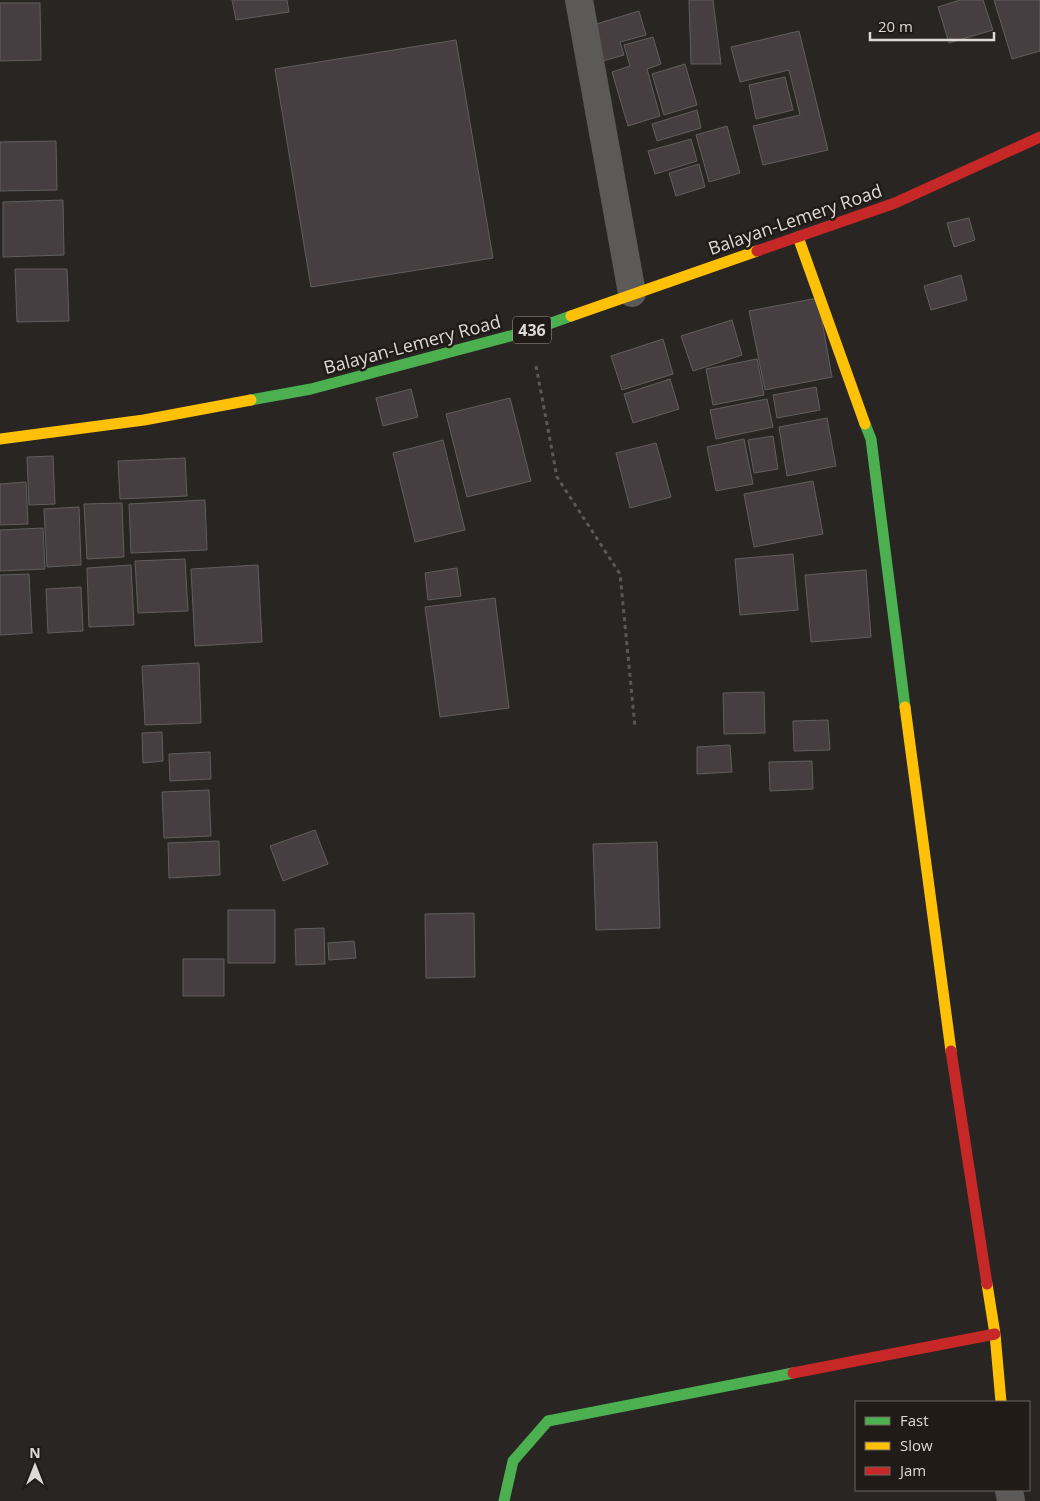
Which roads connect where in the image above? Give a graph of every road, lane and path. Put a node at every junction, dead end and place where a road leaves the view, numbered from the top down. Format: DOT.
graph roads {
  1 [pos="579,0"];
  2 [pos="1040,137"];
  3 [pos="798,237"];
  4 [pos="632,293"];
  5 [pos="529,331"];
  6 [pos="0,439"];
  7 [pos="635,727"];
  8 [pos="995,1334"];
  9 [pos="1001,1401"];
  10 [pos="504,1501"];
  1 -- 4 [label="street"];
  2 -- 3 [label="street, Balayan-Lemery Road / 436"];
  3 -- 4 [label="street, Balayan-Lemery Road / 436"];
  3 -- 8 [label="street"];
  4 -- 5 [label="street, Balayan-Lemery Road / 436"];
  5 -- 6 [label="street, Balayan-Lemery Road / 436"];
  5 -- 7 [label="path"];
  8 -- 9 [label="street"];
  8 -- 10 [label="street"];
}
